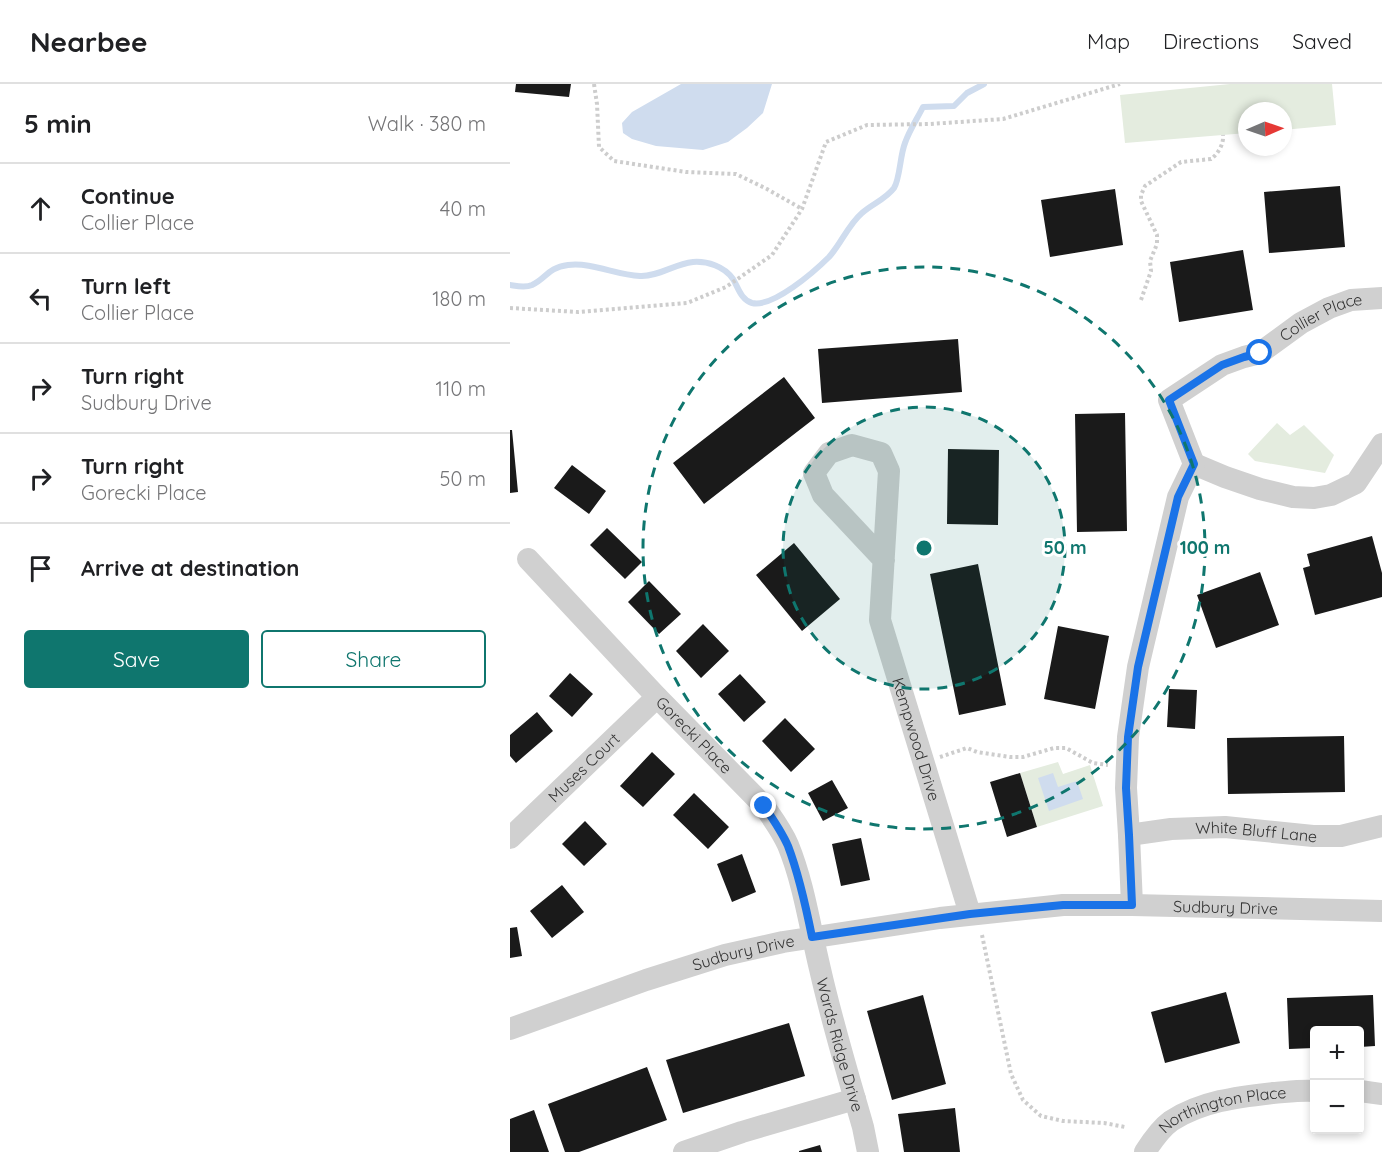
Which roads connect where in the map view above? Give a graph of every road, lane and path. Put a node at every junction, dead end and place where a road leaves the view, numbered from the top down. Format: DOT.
graph roads {
  1 [pos="594,84"];
  2 [pos="1120,84"];
  3 [pos="1223,135"];
  4 [pos="802,209"];
  5 [pos="1382,298"];
  6 [pos="1141,300"];
  7 [pos="510,309"];
  8 [pos="1382,444"];
  9 [pos="1194,464"];
  10 [pos="528,559"];
  11 [pos="884,560"];
  12 [pos="657,697"];
  13 [pos="924,763"];
  14 [pos="1126,768"];
  15 [pos="1382,826"];
  16 [pos="1129,835"];
  17 [pos="510,838"];
  18 [pos="1132,905"];
  19 [pos="1382,911"];
  20 [pos="970,914"];
  21 [pos="982,935"];
  22 [pos="812,937"];
  23 [pos="510,1029"];
  24 [pos="1310,1091"];
  25 [pos="1364,1092"];
  26 [pos="1382,1094"];
  27 [pos="855,1099"];
  28 [pos="1125,1127"];
  29 [pos="684,1152"];
  30 [pos="868,1152"];
  31 [pos="1144,1152"];
  1 -- 4 [label="path"];
  2 -- 4 [label="path"];
  3 -- 6 [label="path"];
  4 -- 7 [label="path"];
  5 -- 9 [label="street, Collier Place"];
  8 -- 9 [label="street"];
  9 -- 14 [label="street"];
  10 -- 12 [label="street, Gorecki Place"];
  11 -- 11 [label="street, Kempwood Drive"];
  11 -- 13 [label="street, Kempwood Drive"];
  12 -- 17 [label="street, Muses Court"];
  12 -- 22 [label="street, Gorecki Place"];
  13 -- 14 [label="path"];
  13 -- 20 [label="street, Kempwood Drive"];
  14 -- 16 [label="street"];
  15 -- 16 [label="street, White Bluff Lane"];
  16 -- 18 [label="street"];
  18 -- 19 [label="street, Sudbury Drive"];
  18 -- 20 [label="street, Sudbury Drive"];
  20 -- 22 [label="street, Sudbury Drive"];
  21 -- 28 [label="path"];
  22 -- 23 [label="street, Sudbury Drive"];
  22 -- 27 [label="street, Wards Ridge Drive"];
  24 -- 31 [label="street, Northington Place"];
  25 -- 26 [label="street"];
  27 -- 29 [label="street"];
  27 -- 30 [label="street, Wards Ridge Drive"];
}
